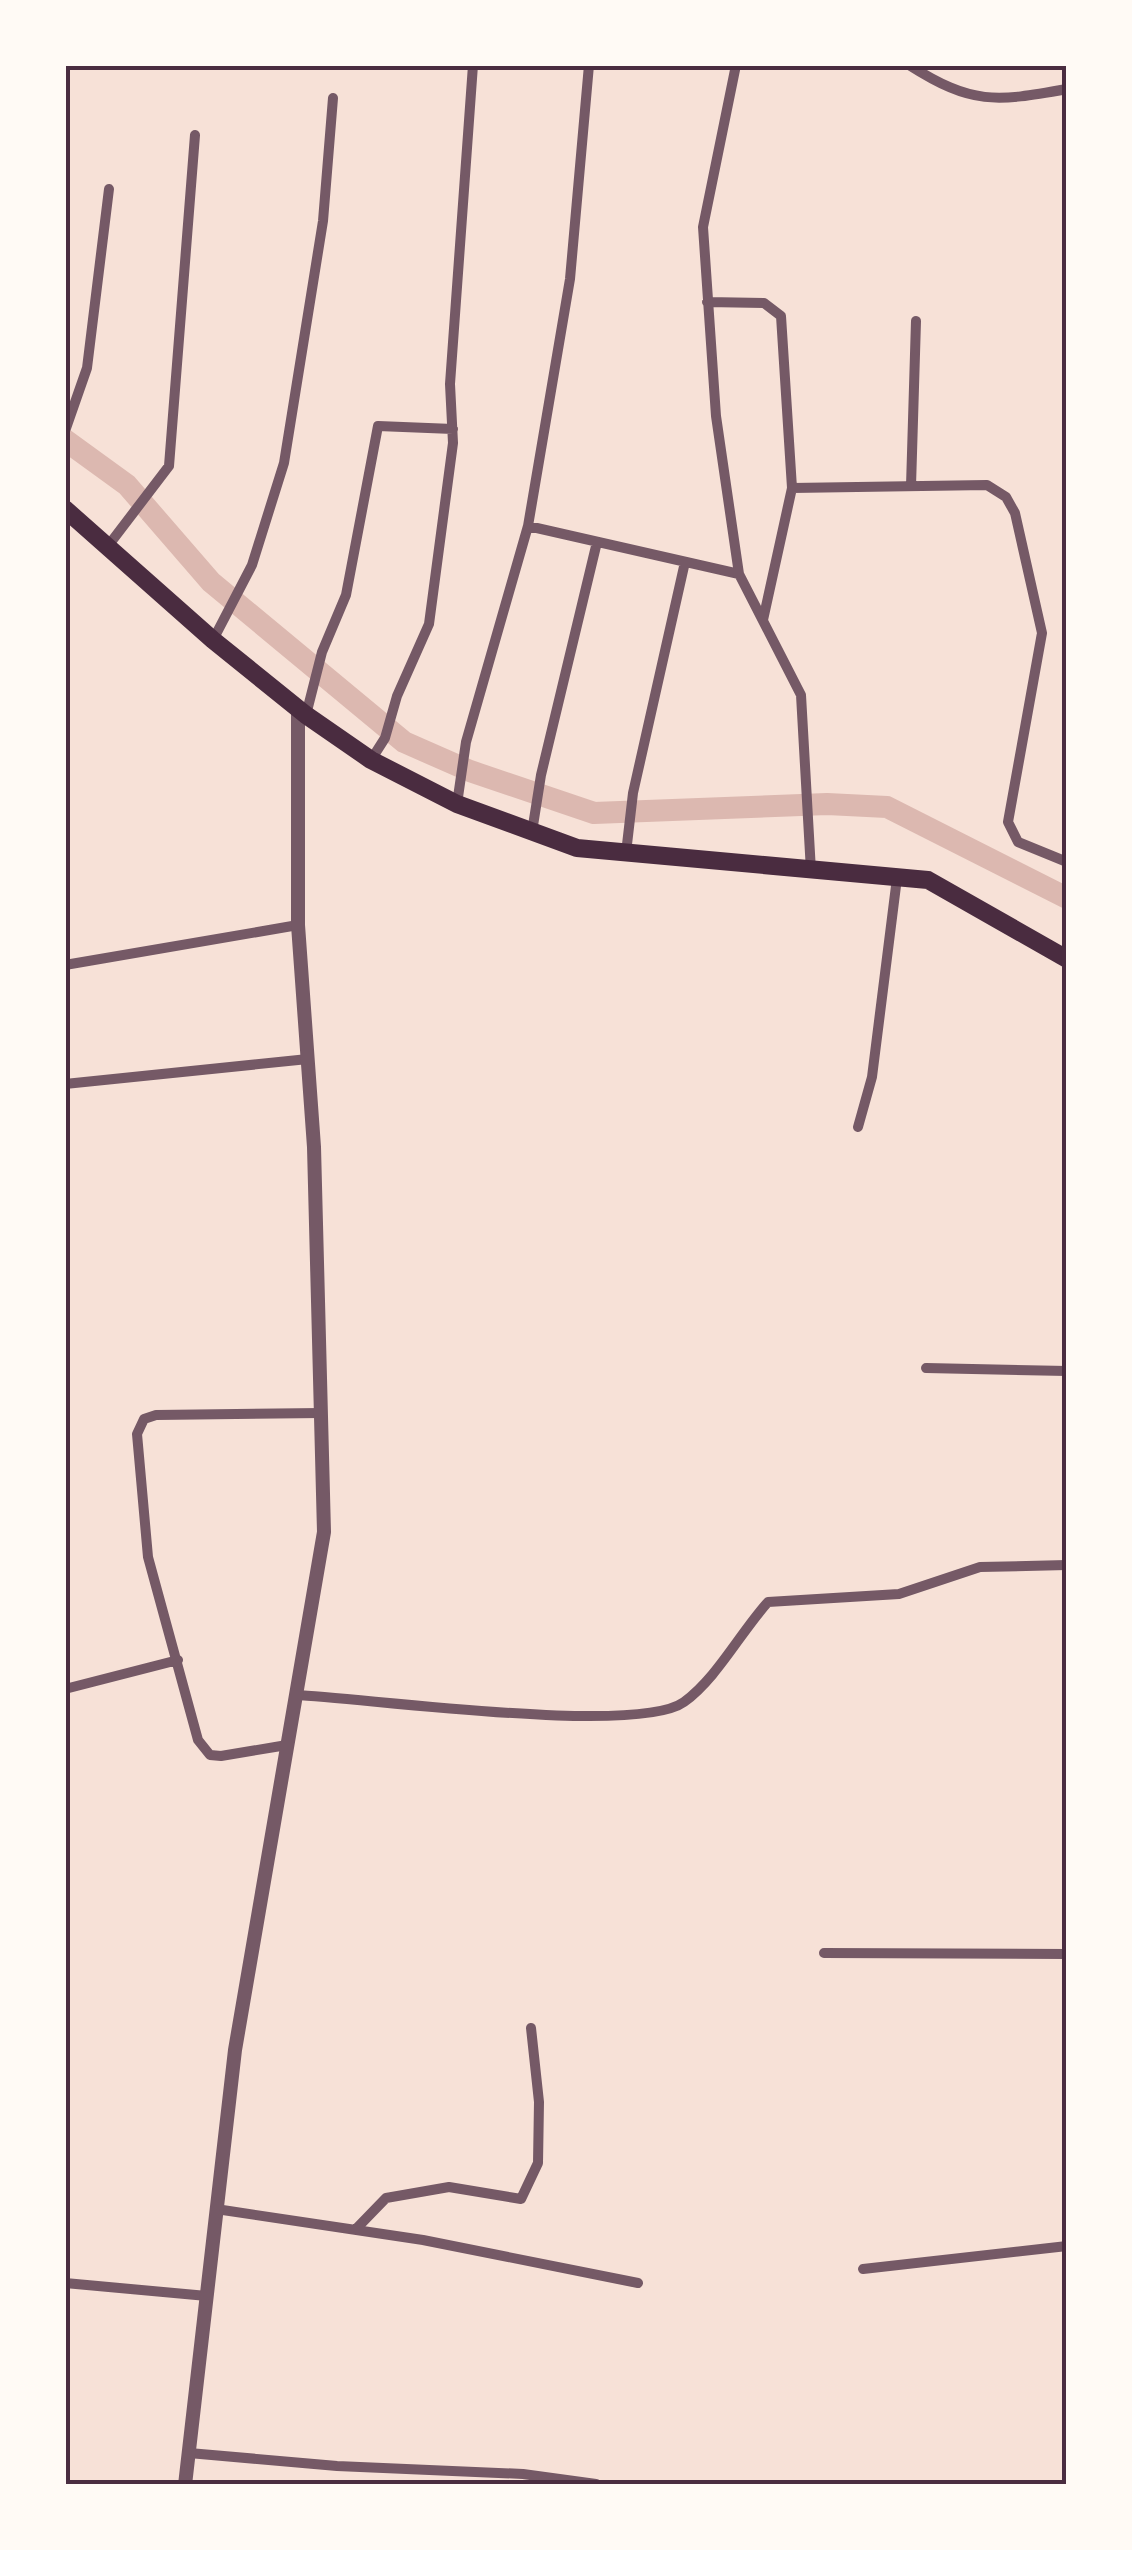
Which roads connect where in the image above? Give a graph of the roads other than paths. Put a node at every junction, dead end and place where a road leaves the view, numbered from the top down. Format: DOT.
graph roads {
  1 [pos="473,65"];
  2 [pos="589,65"];
  3 [pos="736,65"];
  4 [pos="908,65"];
  5 [pos="1067,89"];
  6 [pos="333,98"];
  7 [pos="196,136"];
  8 [pos="108,189"];
  9 [pos="708,302"];
  10 [pos="916,320"];
  11 [pos="453,429"];
  12 [pos="65,431"];
  13 [pos="911,486"];
  14 [pos="792,488"];
  15 [pos="65,509"];
  16 [pos="528,526"];
  17 [pos="597,542"];
  18 [pos="108,546"];
  19 [pos="686,562"];
  20 [pos="739,574"];
  21 [pos="763,620"];
  22 [pos="213,640"];
  23 [pos="302,711"];
  24 [pos="371,760"];
  25 [pos="457,804"];
  26 [pos="532,832"];
  27 [pos="626,853"];
  28 [pos="1067,862"];
  29 [pos="811,871"];
  30 [pos="897,878"];
  31 [pos="298,925"];
  32 [pos="1067,959"];
  33 [pos="65,965"];
  34 [pos="308,1059"];
  35 [pos="65,1084"];
  36 [pos="858,1127"];
  37 [pos="926,1368"];
  38 [pos="1067,1371"];
  39 [pos="321,1413"];
  40 [pos="1067,1565"];
  41 [pos="178,1660"];
  42 [pos="65,1689"];
  43 [pos="296,1695"];
  44 [pos="287,1745"];
  45 [pos="824,1953"];
  46 [pos="1067,1954"];
  47 [pos="530,2028"];
  48 [pos="216,2209"];
  49 [pos="355,2230"];
  50 [pos="1067,2246"];
  51 [pos="863,2269"];
  52 [pos="638,2283"];
  53 [pos="65,2284"];
  54 [pos="206,2296"];
  55 [pos="188,2452"];
  56 [pos="596,2484"];
  57 [pos="185,2485"];
  1 -- 11 [label="street"];
  2 -- 16 [label="street"];
  3 -- 9 [label="street"];
  4 -- 5 [label="street"];
  6 -- 22 [label="street"];
  7 -- 18 [label="street"];
  8 -- 12 [label="street"];
  9 -- 14 [label="street"];
  9 -- 20 [label="street"];
  10 -- 13 [label="street"];
  11 -- 23 [label="street"];
  11 -- 24 [label="street"];
  13 -- 14 [label="street"];
  13 -- 28 [label="street"];
  14 -- 21 [label="street"];
  15 -- 18 [label="main road"];
  16 -- 17 [label="street"];
  16 -- 25 [label="street"];
  17 -- 19 [label="street"];
  17 -- 26 [label="street"];
  18 -- 22 [label="main road"];
  19 -- 20 [label="street"];
  19 -- 27 [label="street"];
  20 -- 21 [label="street"];
  21 -- 29 [label="street"];
  22 -- 23 [label="main road"];
  23 -- 24 [label="main road"];
  23 -- 31 [label="street"];
  24 -- 25 [label="main road"];
  25 -- 26 [label="main road"];
  26 -- 27 [label="main road"];
  27 -- 29 [label="main road"];
  29 -- 30 [label="main road"];
  30 -- 32 [label="main road"];
  30 -- 36 [label="street"];
  31 -- 33 [label="street"];
  31 -- 34 [label="street"];
  34 -- 35 [label="street"];
  34 -- 39 [label="street"];
  37 -- 38 [label="street"];
  39 -- 41 [label="street"];
  39 -- 43 [label="street"];
  40 -- 43 [label="street"];
  41 -- 42 [label="street"];
  41 -- 44 [label="street"];
  43 -- 44 [label="street"];
  44 -- 48 [label="street"];
  45 -- 46 [label="street"];
  47 -- 49 [label="street"];
  48 -- 49 [label="street"];
  48 -- 54 [label="street"];
  49 -- 52 [label="street"];
  50 -- 51 [label="street"];
  53 -- 54 [label="street"];
  54 -- 55 [label="street"];
  55 -- 56 [label="street"];
  55 -- 57 [label="street"];
}
